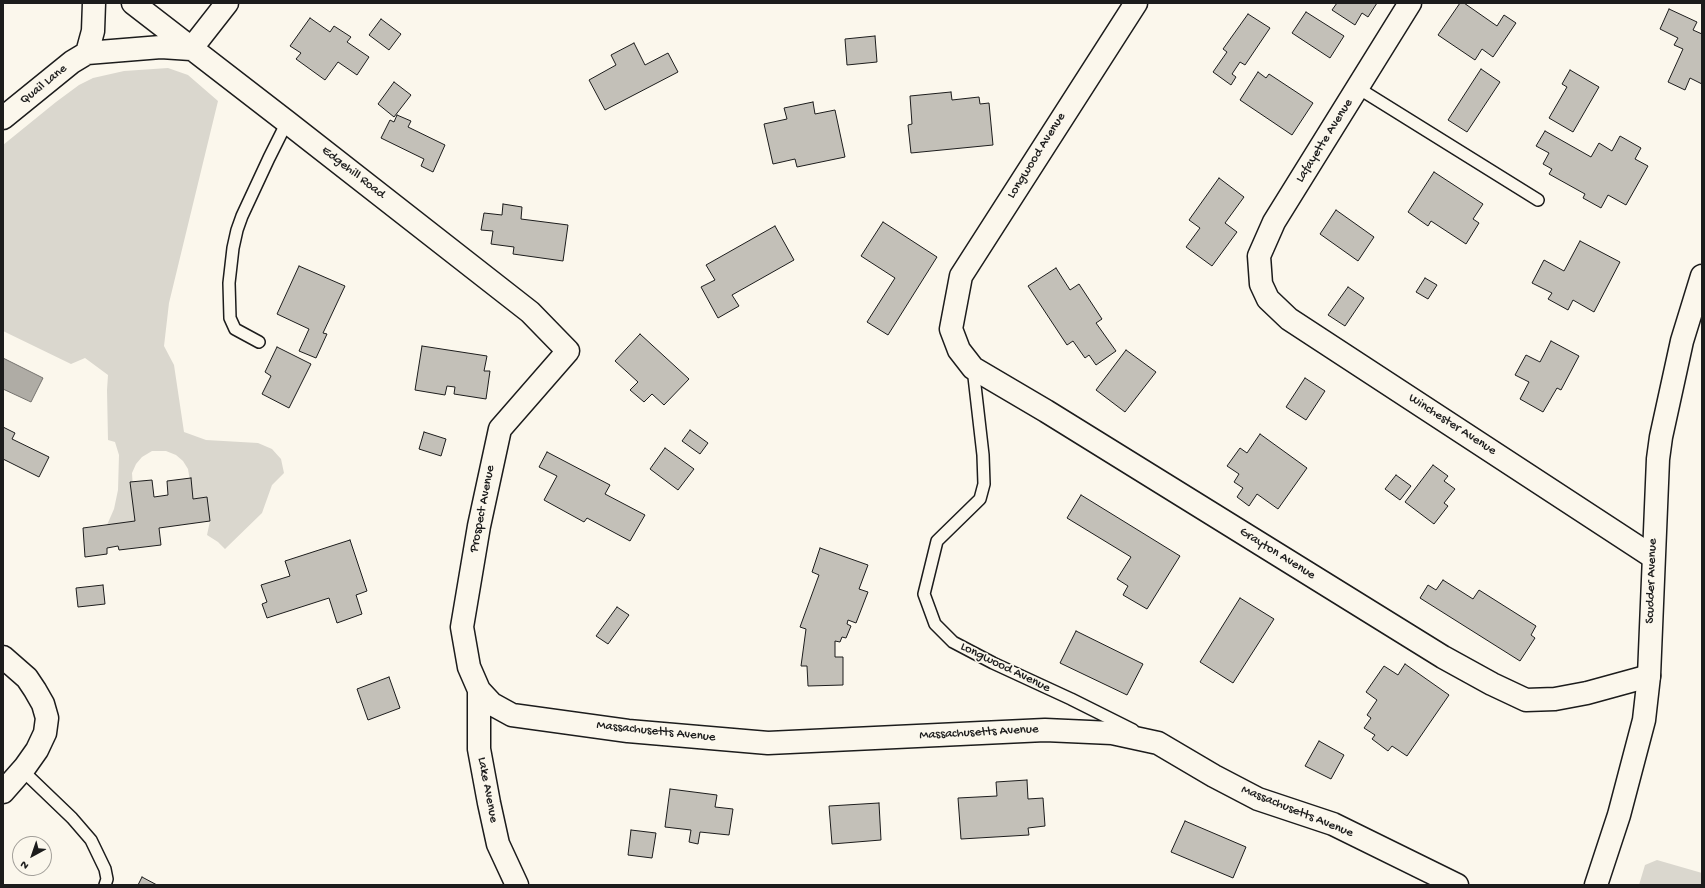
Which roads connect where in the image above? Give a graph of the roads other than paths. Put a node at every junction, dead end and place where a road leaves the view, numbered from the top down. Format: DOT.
graph roads {
  1 [pos="94,3"];
  2 [pos="133,3"];
  3 [pos="226,3"];
  4 [pos="1136,3"];
  5 [pos="1410,3"];
  6 [pos="191,49"];
  7 [pos="87,53"];
  8 [pos="1358,88"];
  9 [pos="3,118"];
  10 [pos="288,122"];
  11 [pos="1538,200"];
  12 [pos="1702,276"];
  13 [pos="1261,284"];
  14 [pos="953,316"];
  15 [pos="259,342"];
  16 [pos="568,351"];
  17 [pos="972,368"];
  18 [pos="1653,557"];
  19 [pos="3,657"];
  20 [pos="1649,676"];
  21 [pos="479,690"];
  22 [pos="1158,743"];
  23 [pos="22,770"];
  24 [pos="3,792"];
  25 [pos="105,885"];
  26 [pos="517,885"];
  27 [pos="1457,885"];
  28 [pos="1596,885"];
  1 -- 7 [label="street"];
  2 -- 6 [label="street, Edgehill Road"];
  3 -- 6 [label="street"];
  4 -- 14 [label="street, Longwood Avenue"];
  5 -- 8 [label="street, Lafayette Avenue"];
  6 -- 7 [label="street, Quail Lane"];
  6 -- 10 [label="street, Edgehill Road"];
  7 -- 9 [label="street, Quail Lane"];
  8 -- 11 [label="lane"];
  8 -- 13 [label="street, Lafayette Avenue"];
  10 -- 15 [label="lane"];
  10 -- 16 [label="street, Edgehill Road"];
  12 -- 18 [label="street, Scudder Avenue"];
  13 -- 18 [label="street, Winchester Avenue"];
  14 -- 17 [label="street, Grayton Avenue"];
  16 -- 21 [label="street, Prospect Avenue"];
  17 -- 20 [label="street, Grayton Avenue"];
  17 -- 22 [label="lane, Longwood Avenue"];
  18 -- 20 [label="street, Scudder Avenue"];
  19 -- 23 [label="street"];
  20 -- 28 [label="street, Scudder Avenue"];
  21 -- 22 [label="street, Massachusetts Avenue"];
  21 -- 26 [label="street, Lake Avenue"];
  22 -- 27 [label="street, Massachusetts Avenue"];
  23 -- 24 [label="street"];
  23 -- 25 [label="lane"];
}
